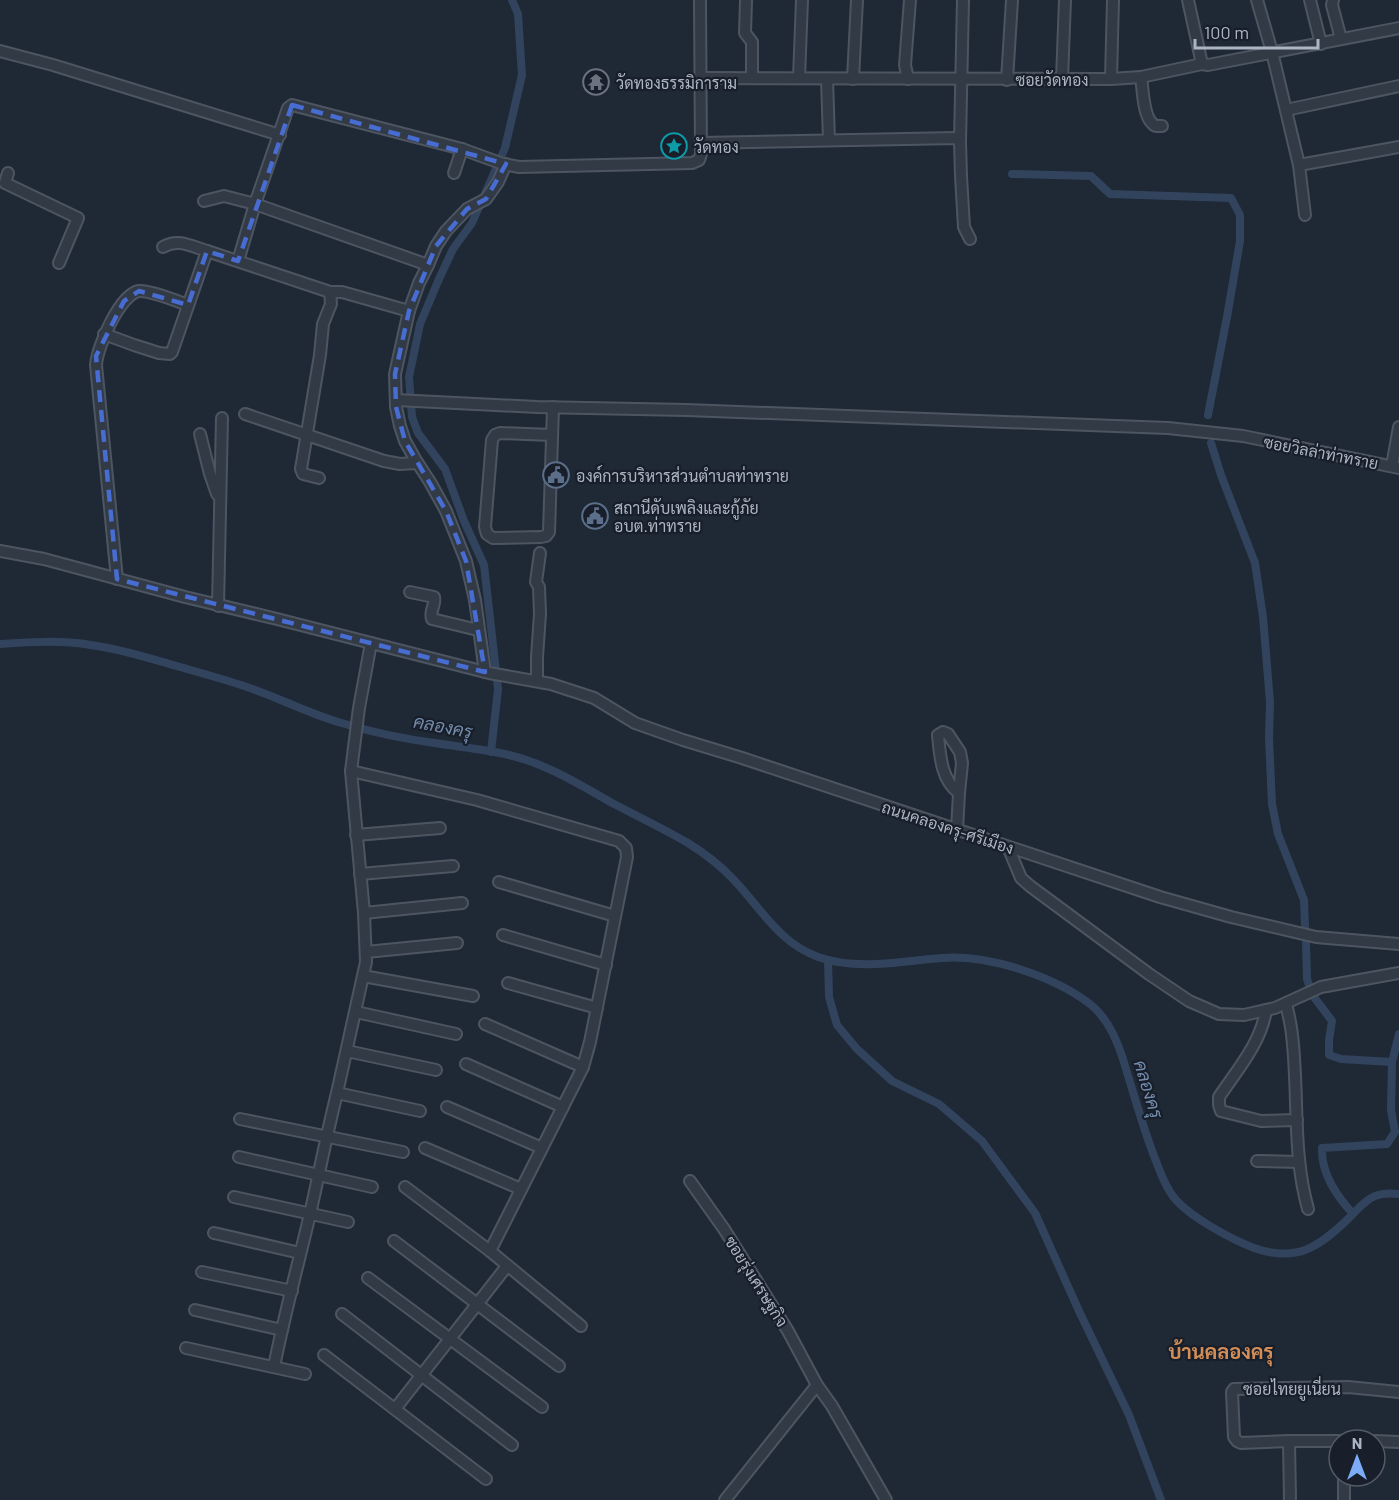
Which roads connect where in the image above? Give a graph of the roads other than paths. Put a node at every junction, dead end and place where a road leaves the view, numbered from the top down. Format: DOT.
graph roads {
  1 [pos="700,0"];
  2 [pos="746,0"];
  3 [pos="802,0"];
  4 [pos="857,0"];
  5 [pos="910,0"];
  6 [pos="963,0"];
  7 [pos="1012,0"];
  8 [pos="1065,0"];
  9 [pos="1113,0"];
  10 [pos="1188,0"];
  11 [pos="1257,0"];
  12 [pos="1310,0"];
  13 [pos="1334,0"];
  14 [pos="1399,28"];
  15 [pos="1341,39"];
  16 [pos="1321,44"];
  17 [pos="0,51"];
  18 [pos="1272,52"];
  19 [pos="1202,64"];
  20 [pos="1141,77"];
  21 [pos="700,78"];
  22 [pos="752,78"];
  23 [pos="799,78"];
  24 [pos="827,79"];
  25 [pos="853,79"];
  26 [pos="908,79"];
  27 [pos="1111,79"];
  28 [pos="962,80"];
  29 [pos="1007,80"];
  30 [pos="1062,80"];
  31 [pos="1399,86"];
  32 [pos="1286,110"];
  33 [pos="1162,126"];
  34 [pos="280,135"];
  35 [pos="829,140"];
  36 [pos="960,142"];
  37 [pos="701,143"];
  38 [pos="1399,147"];
  39 [pos="462,149"];
  40 [pos="501,163"];
  41 [pos="1299,165"];
  42 [pos="8,173"];
  43 [pos="454,173"];
  44 [pos="204,201"];
  45 [pos="255,204"];
  46 [pos="1305,215"];
  47 [pos="970,238"];
  48 [pos="163,247"];
  49 [pos="207,251"];
  50 [pos="238,261"];
  51 [pos="59,263"];
  52 [pos="428,265"];
  53 [pos="330,292"];
  54 [pos="188,305"];
  55 [pos="409,311"];
  56 [pos="104,334"];
  57 [pos="398,400"];
  58 [pos="553,407"];
  59 [pos="245,414"];
  60 [pos="222,418"];
  61 [pos="1399,428"];
  62 [pos="200,434"];
  63 [pos="306,435"];
  64 [pos="552,435"];
  65 [pos="417,463"];
  66 [pos="1395,467"];
  67 [pos="319,478"];
  68 [pos="219,503"];
  69 [pos="0,551"];
  70 [pos="540,553"];
  71 [pos="117,579"];
  72 [pos="410,592"];
  73 [pos="218,606"];
  74 [pos="478,630"];
  75 [pos="371,643"];
  76 [pos="487,672"];
  77 [pos="537,681"];
  78 [pos="351,771"];
  79 [pos="959,793"];
  80 [pos="440,828"];
  81 [pos="957,830"];
  82 [pos="356,835"];
  83 [pos="1008,847"];
  84 [pos="453,866"];
  85 [pos="360,874"];
  86 [pos="499,882"];
  87 [pos="462,903"];
  88 [pos="364,913"];
  89 [pos="615,916"];
  90 [pos="503,935"];
  91 [pos="457,943"];
  92 [pos="1399,944"];
  93 [pos="366,952"];
  94 [pos="606,965"];
  95 [pos="1399,973"];
  96 [pos="363,976"];
  97 [pos="508,982"];
  98 [pos="472,996"];
  99 [pos="1286,1003"];
  100 [pos="597,1008"];
  101 [pos="1266,1010"];
  102 [pos="356,1012"];
  103 [pos="485,1024"];
  104 [pos="456,1034"];
  105 [pos="347,1052"];
  106 [pos="466,1064"];
  107 [pos="584,1066"];
  108 [pos="436,1070"];
  109 [pos="338,1093"];
  110 [pos="447,1107"];
  111 [pos="563,1107"];
  112 [pos="420,1111"];
  113 [pos="240,1119"];
  114 [pos="1297,1120"];
  115 [pos="326,1136"];
  116 [pos="425,1148"];
  117 [pos="542,1148"];
  118 [pos="403,1152"];
  119 [pos="239,1157"];
  120 [pos="1257,1161"];
  121 [pos="1299,1162"];
  122 [pos="318,1175"];
  123 [pos="690,1181"];
  124 [pos="372,1187"];
  125 [pos="405,1187"];
  126 [pos="521,1189"];
  127 [pos="234,1197"];
  128 [pos="1308,1209"];
  129 [pos="310,1214"];
  130 [pos="348,1222"];
  131 [pos="214,1233"];
  132 [pos="394,1240"];
  133 [pos="490,1251"];
  134 [pos="300,1253"];
  135 [pos="507,1266"];
  136 [pos="202,1272"];
  137 [pos="368,1278"];
  138 [pos="292,1291"];
  139 [pos="478,1304"];
  140 [pos="195,1310"];
  141 [pos="342,1314"];
  142 [pos="581,1326"];
  143 [pos="282,1330"];
  144 [pos="451,1339"];
  145 [pos="186,1348"];
  146 [pos="324,1355"];
  147 [pos="559,1366"];
  148 [pos="274,1367"];
  149 [pos="305,1374"];
  150 [pos="423,1375"];
  151 [pos="817,1385"];
  152 [pos="1399,1392"];
  153 [pos="542,1407"];
  154 [pos="395,1409"];
  155 [pos="1289,1440"];
  156 [pos="1327,1441"];
  157 [pos="512,1445"];
  158 [pos="486,1479"];
  159 [pos="725,1500"];
  160 [pos="886,1500"];
  161 [pos="1290,1500"];
  1 -- 21 [label="street"];
  2 -- 22 [label="street"];
  3 -- 23 [label="street"];
  4 -- 25 [label="street"];
  5 -- 26 [label="street"];
  6 -- 28 [label="street"];
  7 -- 29 [label="street"];
  8 -- 30 [label="street"];
  9 -- 27 [label="street"];
  10 -- 19 [label="street"];
  11 -- 18 [label="street"];
  12 -- 16 [label="street"];
  13 -- 15 [label="street"];
  14 -- 15 [label="street, ซอยวัดทอง"];
  15 -- 16 [label="street, ซอยวัดทอง"];
  16 -- 18 [label="street, ซอยวัดทอง"];
  17 -- 34 [label="street"];
  18 -- 19 [label="street, ซอยวัดทอง"];
  18 -- 32 [label="street"];
  19 -- 20 [label="street, ซอยวัดทอง"];
  20 -- 27 [label="street, ซอยวัดทอง"];
  20 -- 33 [label="street"];
  21 -- 22 [label="street, ซอยวัดทอง"];
  21 -- 37 [label="street"];
  22 -- 23 [label="street, ซอยวัดทอง"];
  23 -- 24 [label="street, ซอยวัดทอง"];
  24 -- 25 [label="street, ซอยวัดทอง"];
  24 -- 35 [label="street"];
  25 -- 26 [label="street, ซอยวัดทอง"];
  26 -- 28 [label="street, ซอยวัดทอง"];
  27 -- 30 [label="street, ซอยวัดทอง"];
  28 -- 29 [label="street, ซอยวัดทอง"];
  28 -- 36 [label="street"];
  29 -- 30 [label="street, ซอยวัดทอง"];
  31 -- 32 [label="street"];
  32 -- 41 [label="street"];
  34 -- 39 [label="street"];
  34 -- 45 [label="street"];
  35 -- 36 [label="street"];
  35 -- 37 [label="street"];
  36 -- 47 [label="street"];
  37 -- 40 [label="street"];
  38 -- 41 [label="street"];
  39 -- 40 [label="street"];
  39 -- 43 [label="street"];
  40 -- 52 [label="street"];
  41 -- 46 [label="street"];
  42 -- 51 [label="street"];
  44 -- 45 [label="street"];
  45 -- 50 [label="street"];
  45 -- 52 [label="street"];
  48 -- 49 [label="street"];
  49 -- 50 [label="street"];
  49 -- 54 [label="street"];
  50 -- 53 [label="street"];
  52 -- 55 [label="street"];
  53 -- 55 [label="street"];
  53 -- 63 [label="street"];
  54 -- 56 [label="street"];
  54 -- 56 [label="street"];
  55 -- 57 [label="street"];
  56 -- 71 [label="street"];
  57 -- 58 [label="street, ซอยวิลล่าท่าทราย"];
  57 -- 65 [label="street"];
  58 -- 64 [label="street"];
  58 -- 66 [label="street, ซอยวิลล่าท่าทราย"];
  59 -- 63 [label="street"];
  60 -- 68 [label="street"];
  61 -- 66 [label="street"];
  62 -- 68 [label="street"];
  63 -- 65 [label="street"];
  63 -- 67 [label="street"];
  64 -- 64 [label="street"];
  65 -- 74 [label="street"];
  68 -- 73 [label="street"];
  69 -- 71 [label="street, ถนนคลองครุ-ศรีเมือง"];
  70 -- 77 [label="street"];
  71 -- 73 [label="street, ถนนคลองครุ-ศรีเมือง"];
  72 -- 74 [label="street"];
  73 -- 75 [label="street, ถนนคลองครุ-ศรีเมือง"];
  74 -- 76 [label="street"];
  75 -- 76 [label="street, ถนนคลองครุ-ศรีเมือง"];
  75 -- 78 [label="street"];
  76 -- 77 [label="street, ถนนคลองครุ-ศรีเมือง"];
  77 -- 81 [label="street, ถนนคลองครุ-ศรีเมือง"];
  78 -- 82 [label="street"];
  78 -- 89 [label="street"];
  79 -- 79 [label="street"];
  79 -- 81 [label="street"];
  80 -- 82 [label="street"];
  81 -- 83 [label="street, ถนนคลองครุ-ศรีเมือง"];
  82 -- 85 [label="street"];
  83 -- 92 [label="street, ถนนคลองครุ-ศรีเมือง"];
  83 -- 101 [label="street"];
  84 -- 85 [label="street"];
  85 -- 88 [label="street"];
  86 -- 89 [label="street"];
  87 -- 88 [label="street"];
  88 -- 93 [label="street"];
  89 -- 94 [label="street"];
  90 -- 94 [label="street"];
  91 -- 93 [label="street"];
  93 -- 96 [label="street"];
  94 -- 100 [label="street"];
  95 -- 99 [label="street"];
  96 -- 98 [label="street"];
  96 -- 102 [label="street"];
  97 -- 100 [label="street"];
  99 -- 101 [label="street"];
  99 -- 114 [label="street"];
  100 -- 107 [label="street"];
  101 -- 114 [label="street"];
  102 -- 104 [label="street"];
  102 -- 105 [label="street"];
  103 -- 107 [label="street"];
  105 -- 108 [label="street"];
  105 -- 109 [label="street"];
  106 -- 111 [label="street"];
  107 -- 111 [label="street"];
  109 -- 112 [label="street"];
  109 -- 115 [label="street"];
  110 -- 117 [label="street"];
  111 -- 117 [label="street"];
  113 -- 115 [label="street"];
  114 -- 121 [label="street"];
  115 -- 118 [label="street"];
  115 -- 122 [label="street"];
  116 -- 126 [label="street"];
  117 -- 126 [label="street"];
  119 -- 122 [label="street"];
  120 -- 121 [label="street"];
  121 -- 128 [label="street"];
  122 -- 124 [label="street"];
  122 -- 129 [label="street"];
  123 -- 151 [label="street, ซอยรุ่งเศรษฐกิจ"];
  125 -- 133 [label="street"];
  126 -- 133 [label="street"];
  127 -- 129 [label="street"];
  129 -- 130 [label="street"];
  129 -- 134 [label="street"];
  131 -- 134 [label="street"];
  132 -- 139 [label="street"];
  133 -- 135 [label="street"];
  134 -- 138 [label="street"];
  135 -- 139 [label="street"];
  135 -- 142 [label="street"];
  136 -- 138 [label="street"];
  137 -- 144 [label="street"];
  138 -- 143 [label="street"];
  139 -- 144 [label="street"];
  139 -- 147 [label="street"];
  140 -- 143 [label="street"];
  141 -- 150 [label="street"];
  143 -- 148 [label="street"];
  144 -- 150 [label="street"];
  144 -- 153 [label="street"];
  145 -- 148 [label="street"];
  146 -- 154 [label="street"];
  148 -- 149 [label="street"];
  150 -- 154 [label="street"];
  150 -- 157 [label="street"];
  151 -- 159 [label="street"];
  151 -- 160 [label="street, ซอยรุ่งเศรษฐกิจ"];
  152 -- 155 [label="street, ซอยไทยยูเนี่ยน"];
  154 -- 158 [label="street"];
  155 -- 156 [label="street, ซอยไทยยูเนี่ยน"];
  155 -- 161 [label="street"];
}
